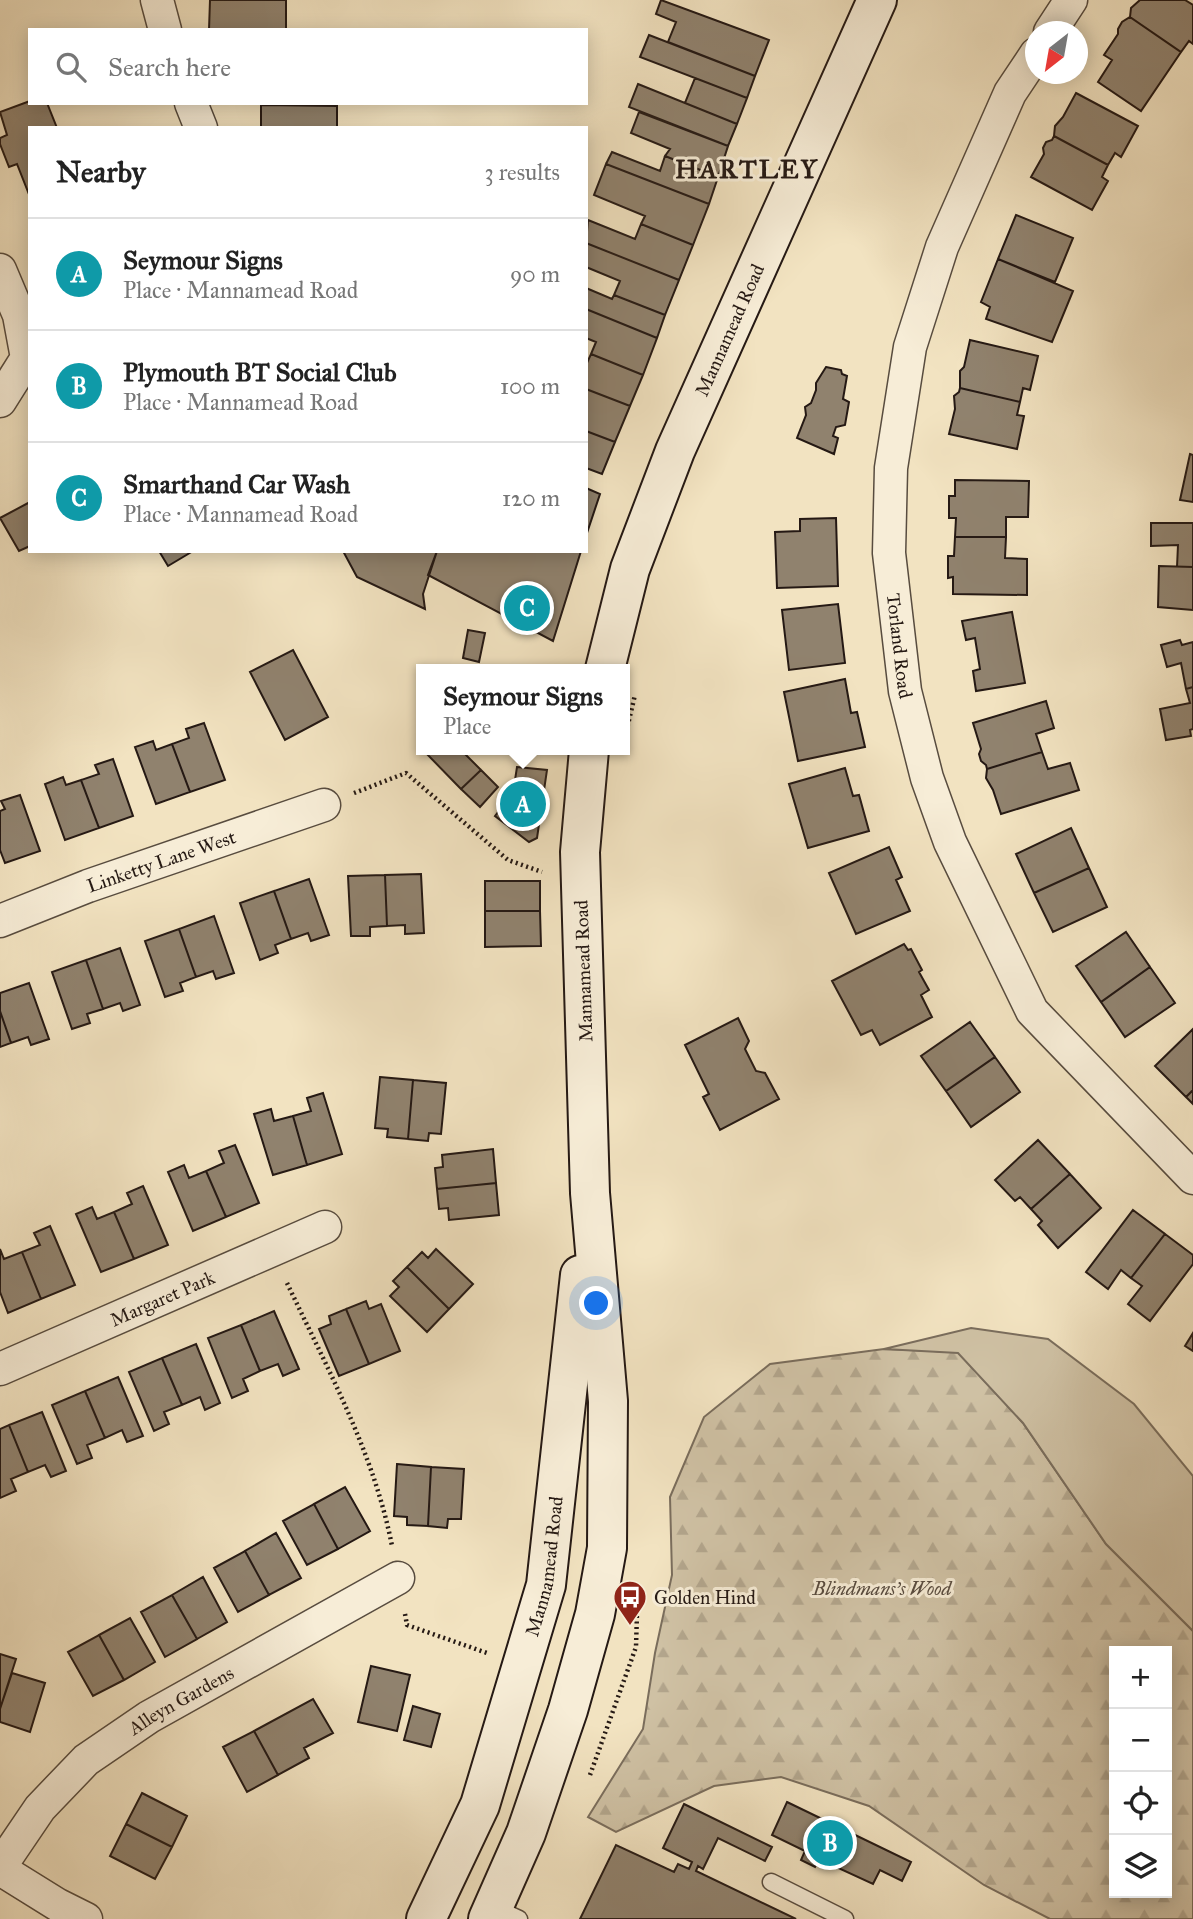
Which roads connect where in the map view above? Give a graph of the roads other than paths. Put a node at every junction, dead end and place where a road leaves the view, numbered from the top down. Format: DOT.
graph roads {
  1 [pos="157,0"];
  2 [pos="877,0"];
  3 [pos="1071,0"];
  4 [pos="1057,21"];
  5 [pos="164,28"];
  6 [pos="1025,70"];
  7 [pos="192,105"];
  8 [pos="200,126"];
  9 [pos="0,270"];
  10 [pos="0,401"];
  11 [pos="606,664"];
  12 [pos="589,755"];
  13 [pos="324,805"];
  14 [pos="0,921"];
  15 [pos="1193,1178"];
  16 [pos="590,1193"];
  17 [pos="325,1227"];
  18 [pos="0,1369"];
  19 [pos="398,1578"];
  20 [pos="0,1868"];
  21 [pos="771,1882"];
  22 [pos="504,1916"];
  23 [pos="86,1919"];
  24 [pos="426,1919"];
  25 [pos="845,1919"];
  1 -- 5 [label="street"];
  2 -- 11 [label="main road, Mannamead Road"];
  3 -- 4 [label="street"];
  6 -- 15 [label="street, Torland Road"];
  7 -- 8 [label="street"];
  9 -- 10 [label="street"];
  12 -- 16 [label="main road, Mannamead Road"];
  13 -- 14 [label="street, Linketty Lane West"];
  16 -- 22 [label="main road, Mannamead Road"];
  16 -- 24 [label="main road, Mannamead Road"];
  17 -- 18 [label="street, Margaret Park"];
  19 -- 20 [label="street, Alleyn Gardens"];
  20 -- 23 [label="street"];
  21 -- 25 [label="lane"];
}
